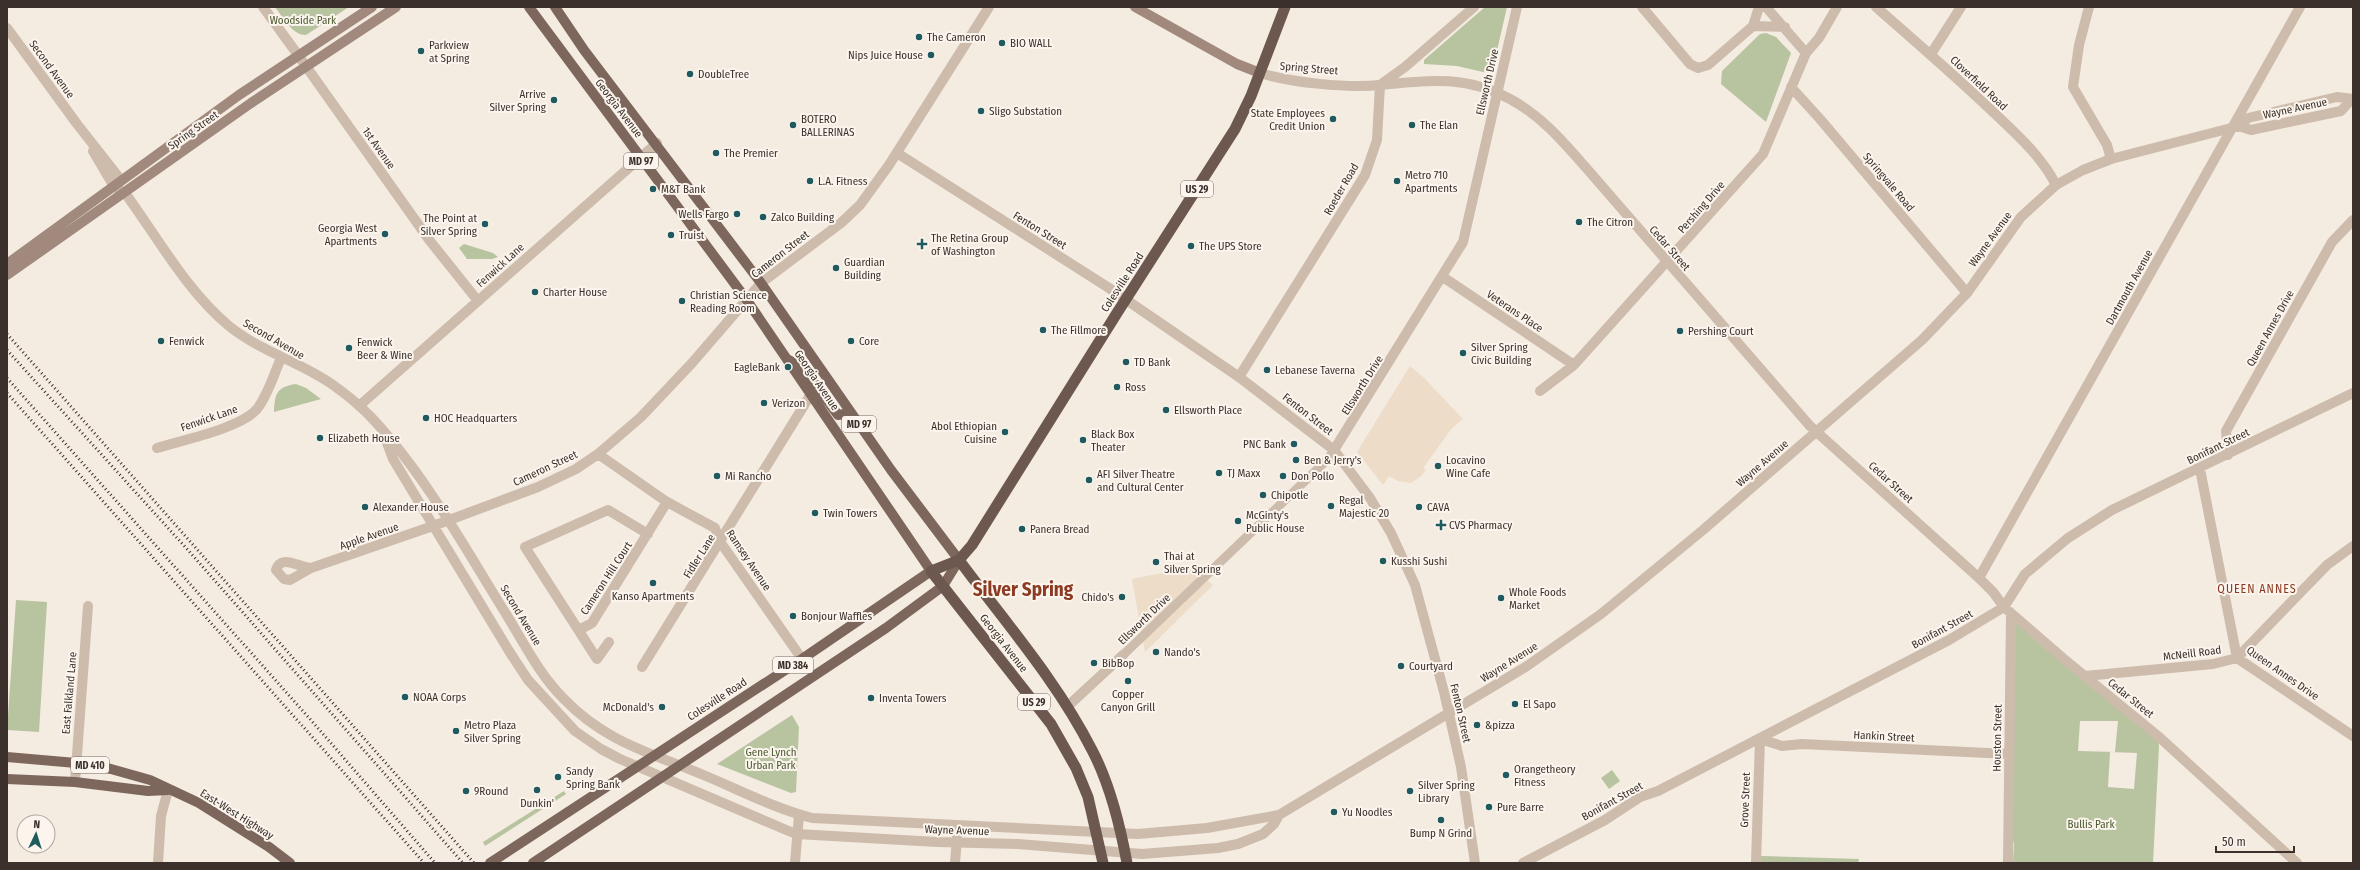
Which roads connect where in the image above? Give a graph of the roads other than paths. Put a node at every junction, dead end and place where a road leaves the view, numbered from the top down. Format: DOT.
graph roads {
  1 [pos="263,7"];
  2 [pos="372,7"];
  3 [pos="396,7"];
  4 [pos="529,7"];
  5 [pos="555,7"];
  6 [pos="989,7"];
  7 [pos="1135,7"];
  8 [pos="1285,7"];
  9 [pos="1474,7"];
  10 [pos="1516,7"];
  11 [pos="1642,7"];
  12 [pos="1759,7"];
  13 [pos="1766,7"];
  14 [pos="1837,7"];
  15 [pos="1876,7"];
  16 [pos="1960,7"];
  17 [pos="2089,7"];
  18 [pos="2300,7"];
  19 [pos="1753,26"];
  20 [pos="1785,27"];
  21 [pos="7,28"];
  22 [pos="1806,54"];
  23 [pos="1931,54"];
  24 [pos="298,55"];
  25 [pos="306,67"];
  26 [pos="1260,74"];
  27 [pos="1380,85"];
  28 [pos="1790,87"];
  29 [pos="1497,93"];
  30 [pos="2352,100"];
  31 [pos="2235,127"];
  32 [pos="657,143"];
  33 [pos="897,153"];
  34 [pos="640,158"];
  35 [pos="2111,159"];
  36 [pos="117,183"];
  37 [pos="2056,185"];
  38 [pos="125,193"];
  39 [pos="2353,220"];
  40 [pos="1667,263"];
  41 [pos="7,264"];
  42 [pos="7,275"];
  43 [pos="1443,277"];
  44 [pos="761,283"];
  45 [pos="1967,293"];
  46 [pos="746,299"];
  47 [pos="1126,300"];
  48 [pos="478,301"];
  49 [pos="281,358"];
  50 [pos="787,359"];
  51 [pos="1574,365"];
  52 [pos="1238,377"];
  53 [pos="1540,391"];
  54 [pos="2353,393"];
  55 [pos="811,394"];
  56 [pos="359,406"];
  57 [pos="851,413"];
  58 [pos="383,432"];
  59 [pos="1818,432"];
  60 [pos="157,448"];
  61 [pos="1334,450"];
  62 [pos="598,454"];
  63 [pos="2228,455"];
  64 [pos="2200,469"];
  65 [pos="667,502"];
  66 [pos="448,520"];
  67 [pos="433,526"];
  68 [pos="648,534"];
  69 [pos="721,543"];
  70 [pos="2353,546"];
  71 [pos="959,560"];
  72 [pos="311,568"];
  73 [pos="931,571"];
  74 [pos="1979,578"];
  75 [pos="942,586"];
  76 [pos="88,606"];
  77 [pos="502,607"];
  78 [pos="2004,607"];
  79 [pos="2011,614"];
  80 [pos="489,615"];
  81 [pos="578,630"];
  82 [pos="609,642"];
  83 [pos="1123,655"];
  84 [pos="2237,658"];
  85 [pos="802,659"];
  86 [pos="642,667"];
  87 [pos="2085,676"];
  88 [pos="1068,706"];
  89 [pos="1449,713"];
  90 [pos="2353,736"];
  91 [pos="1760,739"];
  92 [pos="2008,754"];
  93 [pos="652,756"];
  94 [pos="7,758"];
  95 [pos="76,763"];
  96 [pos="679,766"];
  97 [pos="636,767"];
  98 [pos="662,777"];
  99 [pos="7,779"];
  100 [pos="75,782"];
  101 [pos="168,790"];
  102 [pos="1279,814"];
  103 [pos="799,815"];
  104 [pos="958,826"];
  105 [pos="1121,832"];
  106 [pos="1097,833"];
  107 [pos="797,834"];
  108 [pos="956,842"];
  109 [pos="1101,851"];
  110 [pos="1126,858"];
  111 [pos="158,863"];
  112 [pos="290,863"];
  113 [pos="490,863"];
  114 [pos="533,863"];
  115 [pos="795,863"];
  116 [pos="955,863"];
  117 [pos="1103,863"];
  118 [pos="1475,863"];
  119 [pos="1523,863"];
  120 [pos="1756,863"];
  121 [pos="2008,863"];
  122 [pos="2297,863"];
  1 -- 24 [label="street, 1st Avenue"];
  2 -- 24 [label="main road, Spring Street"];
  3 -- 25 [label="main road, Spring Street"];
  4 -- 34 [label="main road, Georgia Avenue / MD 97"];
  5 -- 32 [label="main road, Georgia Avenue / MD 97"];
  6 -- 33 [label="street, Cameron Street"];
  7 -- 26 [label="main road, Spring Street"];
  8 -- 26 [label="highway, Colesville Road / US 29"];
  9 -- 27 [label="street"];
  10 -- 29 [label="street, Ellsworth Drive"];
  11 -- 19 [label="street"];
  12 -- 19 [label="street"];
  13 -- 20 [label="street"];
  14 -- 22 [label="street, Pershing Drive"];
  15 -- 23 [label="street, Cloverfield Road"];
  16 -- 23 [label="street"];
  17 -- 35 [label="street"];
  18 -- 31 [label="street, Dartmouth Avenue"];
  19 -- 20 [label="street"];
  20 -- 22 [label="street"];
  21 -- 36 [label="street, Second Avenue"];
  22 -- 28 [label="street, Pershing Drive"];
  23 -- 37 [label="street, Cloverfield Road"];
  24 -- 25 [label="street, 1st Avenue"];
  24 -- 36 [label="main road, Spring Street"];
  25 -- 38 [label="main road, Spring Street"];
  25 -- 48 [label="street, 1st Avenue"];
  26 -- 27 [label="street, Spring Street"];
  26 -- 47 [label="highway, Colesville Road / US 29"];
  27 -- 29 [label="street, Spring Street"];
  27 -- 52 [label="street, Roeder Road"];
  28 -- 40 [label="street, Pershing Drive"];
  28 -- 45 [label="street, Springvale Road"];
  29 -- 40 [label="street, Cedar Street"];
  29 -- 43 [label="street, Ellsworth Drive"];
  30 -- 31 [label="street, Wayne Avenue"];
  31 -- 35 [label="street, Wayne Avenue"];
  31 -- 74 [label="street, Dartmouth Avenue"];
  32 -- 34 [label="street, Fenwick Lane"];
  32 -- 44 [label="main road, Georgia Avenue / MD 97"];
  33 -- 44 [label="street, Cameron Street"];
  33 -- 47 [label="street, Fenton Street"];
  34 -- 46 [label="main road, Georgia Avenue / MD 97"];
  34 -- 48 [label="street, Fenwick Lane"];
  35 -- 37 [label="street, Wayne Avenue"];
  36 -- 38 [label="street, Second Avenue"];
  36 -- 41 [label="main road, Spring Street"];
  37 -- 45 [label="street, Wayne Avenue"];
  38 -- 42 [label="main road, Spring Street"];
  38 -- 49 [label="street, Second Avenue"];
  39 -- 63 [label="street, Queen Annes Drive"];
  40 -- 51 [label="street, Pershing Drive"];
  40 -- 59 [label="street, Cedar Street"];
  43 -- 51 [label="street, Veterans Place"];
  43 -- 61 [label="street, Ellsworth Drive"];
  44 -- 46 [label="street, Cameron Street"];
  44 -- 57 [label="main road, Georgia Avenue / MD 97"];
  45 -- 59 [label="street, Wayne Avenue"];
  46 -- 50 [label="main road, Georgia Avenue / MD 97"];
  46 -- 62 [label="street, Cameron Street"];
  47 -- 52 [label="street, Fenton Street"];
  47 -- 71 [label="highway, Colesville Road / US 29"];
  48 -- 56 [label="street, Fenwick Lane"];
  49 -- 56 [label="street, Second Avenue"];
  49 -- 60 [label="street, Fenwick Lane"];
  50 -- 55 [label="main road, Georgia Avenue / MD 97"];
  50 -- 57 [label="main road, MD 97"];
  51 -- 53 [label="street, Pershing Drive"];
  52 -- 61 [label="street, Fenton Street"];
  54 -- 63 [label="street, Bonifant Street"];
  55 -- 69 [label="street, Fidler Lane"];
  55 -- 73 [label="main road, Georgia Avenue / MD 97"];
  56 -- 58 [label="street, Second Avenue"];
  57 -- 71 [label="main road, Georgia Avenue / MD 97"];
  58 -- 66 [label="street, Second Avenue"];
  58 -- 67 [label="street, Second Avenue"];
  59 -- 74 [label="street, Cedar Street"];
  59 -- 89 [label="street, Wayne Avenue"];
  61 -- 83 [label="street, Ellsworth Drive"];
  61 -- 89 [label="street, Fenton Street"];
  62 -- 65 [label="street, Ramsey Avenue"];
  62 -- 66 [label="street, Cameron Street"];
  63 -- 64 [label="street, Bonifant Street"];
  64 -- 78 [label="street, Bonifant Street"];
  64 -- 84 [label="street, Queen Annes Drive"];
  65 -- 68 [label="street, Cameron Hill Court"];
  65 -- 69 [label="street, Ramsey Avenue"];
  66 -- 67 [label="street, Cameron Street"];
  66 -- 77 [label="street, Second Avenue"];
  67 -- 72 [label="street, Apple Avenue"];
  67 -- 80 [label="street, Second Avenue"];
  68 -- 81 [label="street, Cameron Hill Court"];
  68 -- 81 [label="street, Cameron Hill Court"];
  69 -- 85 [label="street, Ramsey Avenue"];
  69 -- 86 [label="street, Fidler Lane"];
  70 -- 84 [label="street, McNeill Road"];
  71 -- 73 [label="highway, Colesville Road / US 29"];
  71 -- 75 [label="main road, Colesville Road / MD 384"];
  71 -- 88 [label="highway, Georgia Avenue / US 29"];
  73 -- 75 [label="highway, Georgia Avenue / US 29"];
  73 -- 85 [label="main road, Colesville Road / MD 384"];
  74 -- 78 [label="street, Cedar Street"];
  75 -- 96 [label="main road, Colesville Road / MD 384"];
  75 -- 106 [label="highway, Georgia Avenue / US 29"];
  76 -- 95 [label="street, East Falkland Lane"];
  77 -- 80 [label="street"];
  77 -- 93 [label="street, Second Avenue"];
  78 -- 79 [label="street, Cedar Street"];
  78 -- 91 [label="street, Bonifant Street"];
  79 -- 87 [label="street, Cedar Street"];
  79 -- 92 [label="street, Houston Street"];
  80 -- 97 [label="street, Second Avenue"];
  81 -- 82 [label="street, Cameron Hill Court"];
  83 -- 88 [label="street, Ellsworth Drive"];
  84 -- 87 [label="street, McNeill Road"];
  84 -- 90 [label="street, Queen Annes Drive"];
  85 -- 93 [label="main road, Colesville Road / MD 384"];
  87 -- 122 [label="street, Cedar Street"];
  88 -- 105 [label="highway, Georgia Avenue / US 29"];
  89 -- 102 [label="street, Wayne Avenue"];
  89 -- 118 [label="street, Fenton Street"];
  91 -- 92 [label="street, Hankin Street"];
  91 -- 119 [label="street, Bonifant Street"];
  91 -- 120 [label="street, Grove Street"];
  92 -- 121 [label="street, Houston Street"];
  93 -- 96 [label="street, Second Avenue"];
  93 -- 97 [label="main road, Colesville Road / MD 384"];
  94 -- 95 [label="main road, East-West Highway / MD 410"];
  95 -- 100 [label="street, East Falkland Lane"];
  95 -- 101 [label="main road, East-West Highway / MD 410"];
  96 -- 98 [label="main road, Colesville Road / MD 384"];
  96 -- 103 [label="street, Wayne Avenue"];
  97 -- 98 [label="street, Wayne Avenue"];
  97 -- 113 [label="main road, Colesville Road / MD 384"];
  98 -- 107 [label="street, Wayne Avenue"];
  98 -- 114 [label="main road, Colesville Road / MD 384"];
  99 -- 100 [label="main road, East-West Highway / MD 410"];
  100 -- 101 [label="main road, East-West Highway / MD 410"];
  101 -- 111 [label="street"];
  101 -- 112 [label="main road, East-West Highway / MD 410"];
  102 -- 105 [label="street, Wayne Avenue"];
  102 -- 110 [label="street, Wayne Avenue"];
  103 -- 104 [label="street, Wayne Avenue"];
  103 -- 107 [label="street"];
  104 -- 106 [label="street, Wayne Avenue"];
  104 -- 108 [label="street"];
  105 -- 106 [label="street, Wayne Avenue"];
  105 -- 110 [label="highway, Georgia Avenue / US 29"];
  106 -- 109 [label="highway, Georgia Avenue / US 29"];
  107 -- 108 [label="street, Wayne Avenue"];
  107 -- 115 [label="street"];
  108 -- 109 [label="street, Wayne Avenue"];
  108 -- 116 [label="street"];
  109 -- 110 [label="street, Wayne Avenue"];
  109 -- 117 [label="highway, Georgia Avenue / US 29"];
}
